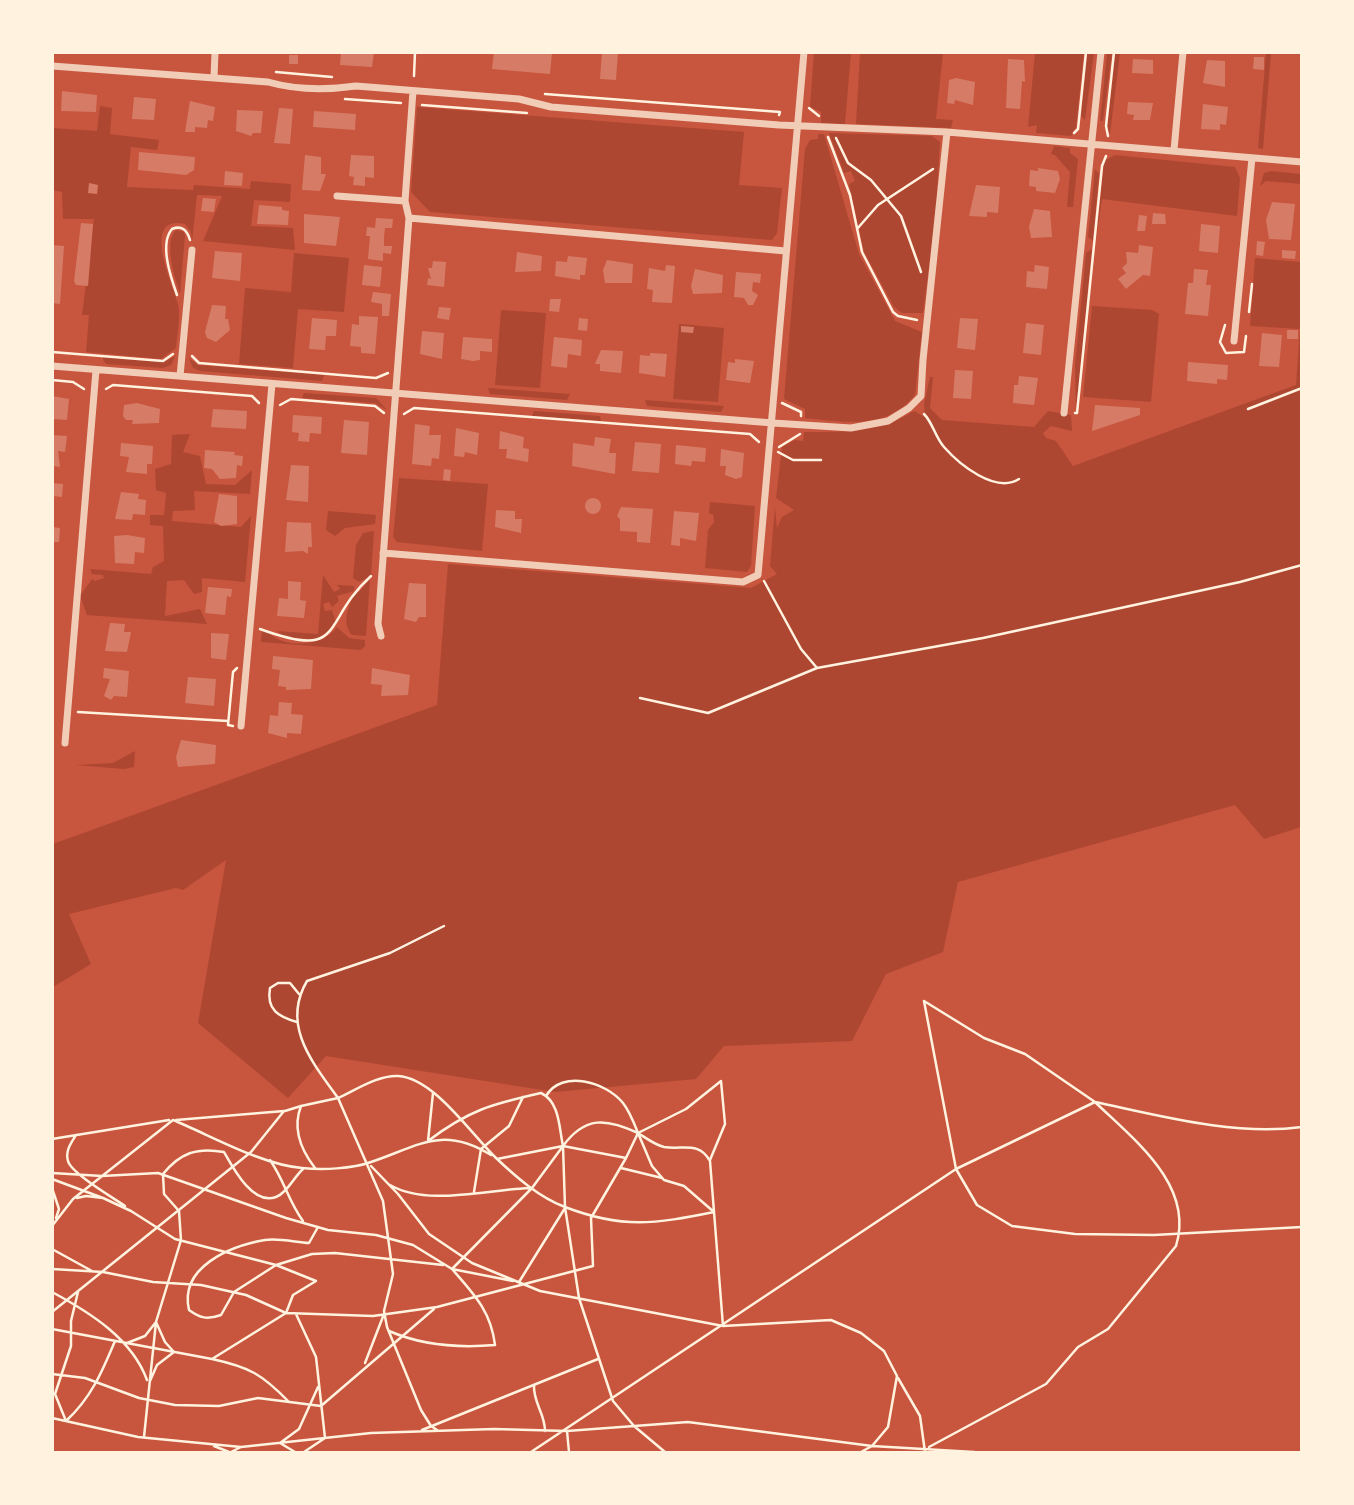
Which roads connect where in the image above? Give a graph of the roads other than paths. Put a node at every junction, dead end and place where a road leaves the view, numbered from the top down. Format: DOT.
graph roads {
  1 [pos="215,52"];
  2 [pos="803,52"];
  3 [pos="1101,52"];
  4 [pos="1183,52"];
  5 [pos="52,66"];
  6 [pos="214,78"];
  7 [pos="413,91"];
  8 [pos="797,126"];
  9 [pos="947,132"];
  10 [pos="1091,144"];
  11 [pos="1174,150"];
  12 [pos="1252,158"];
  13 [pos="1301,162"];
  14 [pos="337,196"];
  15 [pos="405,201"];
  16 [pos="410,218"];
  17 [pos="192,250"];
  18 [pos="786,251"];
  19 [pos="1234,341"];
  20 [pos="52,366"];
  21 [pos="96,370"];
  22 [pos="180,376"];
  23 [pos="272,384"];
  24 [pos="396,393"];
  25 [pos="1064,412"];
  26 [pos="773,423"];
  27 [pos="383,553"];
  28 [pos="381,636"];
  29 [pos="241,726"];
  30 [pos="65,743"];
  1 -- 6 [label="street"];
  2 -- 8 [label="street"];
  3 -- 10 [label="street"];
  4 -- 11 [label="street"];
  5 -- 6 [label="street"];
  6 -- 7 [label="street"];
  7 -- 8 [label="street"];
  7 -- 15 [label="street"];
  8 -- 9 [label="street"];
  8 -- 18 [label="street"];
  9 -- 10 [label="street"];
  9 -- 26 [label="street"];
  10 -- 11 [label="street"];
  10 -- 25 [label="street"];
  11 -- 12 [label="street"];
  12 -- 13 [label="street"];
  12 -- 19 [label="street"];
  14 -- 15 [label="street"];
  15 -- 16 [label="street"];
  16 -- 18 [label="street"];
  16 -- 24 [label="street"];
  17 -- 22 [label="street"];
  18 -- 26 [label="street"];
  20 -- 21 [label="street"];
  21 -- 22 [label="street"];
  21 -- 30 [label="street"];
  22 -- 23 [label="street"];
  23 -- 24 [label="street"];
  23 -- 29 [label="street"];
  24 -- 26 [label="street"];
  24 -- 27 [label="street"];
  26 -- 27 [label="street"];
  27 -- 28 [label="street"];
}
